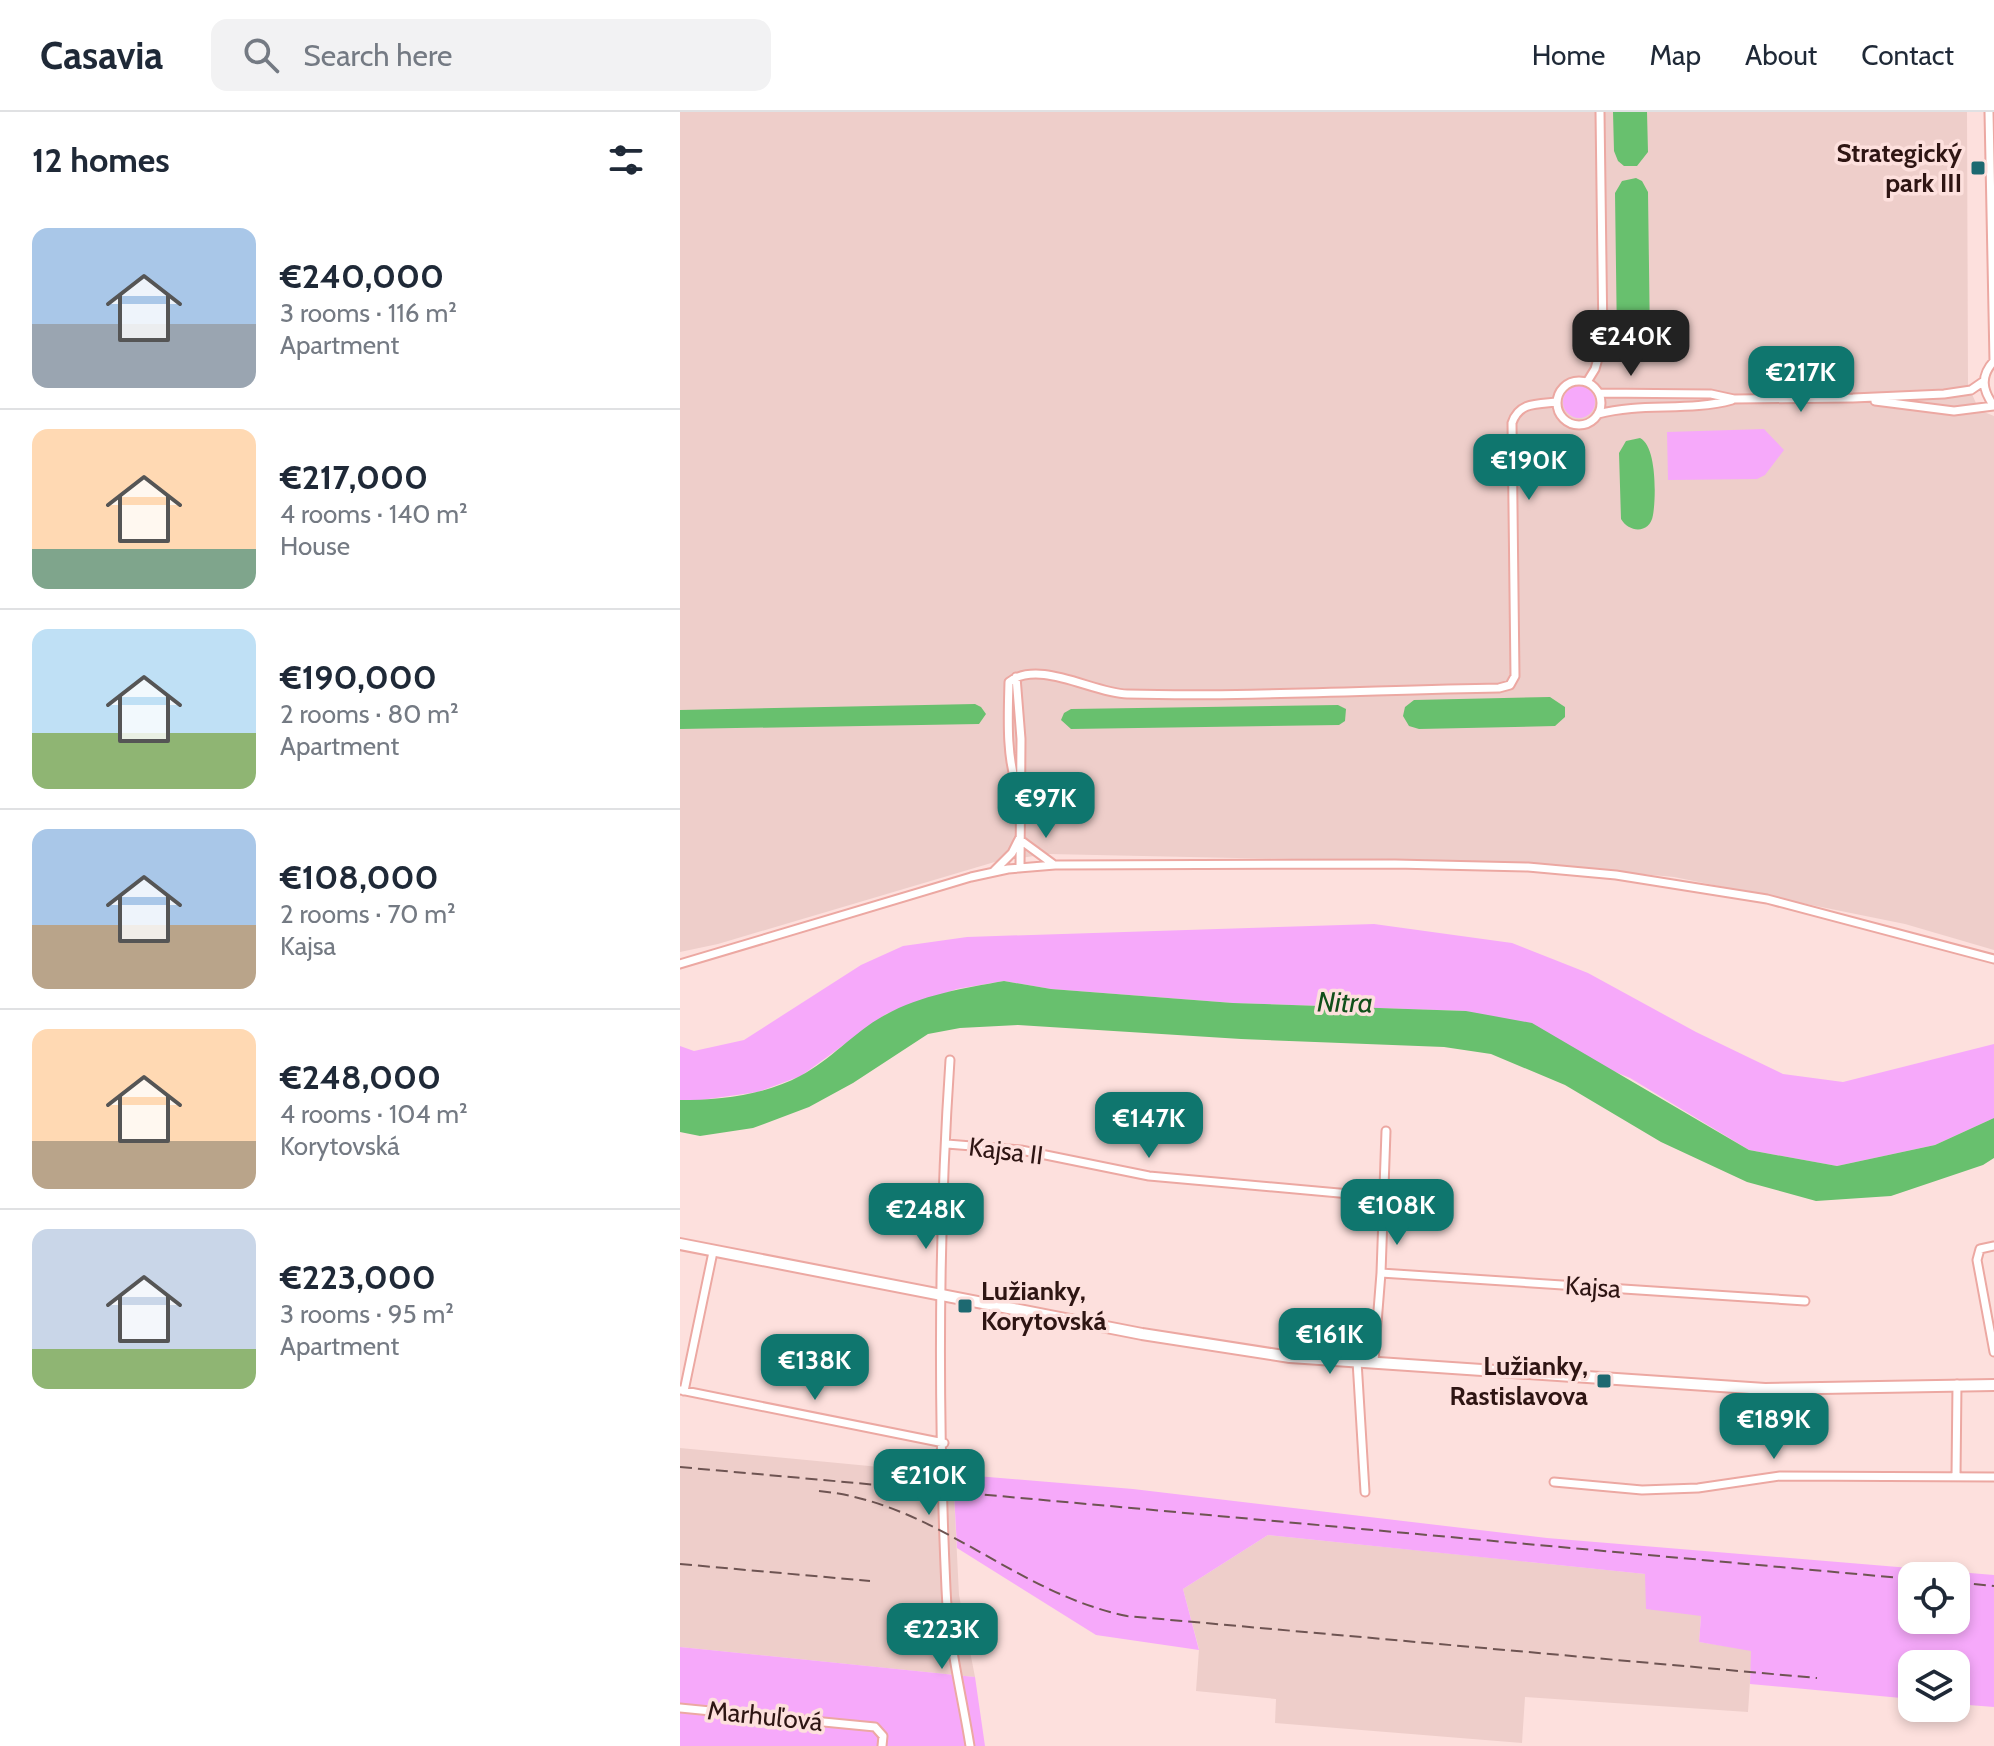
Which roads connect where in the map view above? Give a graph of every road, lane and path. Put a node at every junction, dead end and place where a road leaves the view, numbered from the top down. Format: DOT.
graph roads {
  1 [pos="1600,112"];
  2 [pos="1989,112"];
  3 [pos="1993,331"];
  4 [pos="1994,361"];
  5 [pos="1984,381"];
  6 [pos="1587,382"];
  7 [pos="1599,393"];
  8 [pos="1853,398"];
  9 [pos="1734,399"];
  10 [pos="1557,402"];
  11 [pos="1994,406"];
  12 [pos="1598,414"];
  13 [pos="1019,839"];
  14 [pos="1055,865"];
  15 [pos="1020,868"];
  16 [pos="994,871"];
  17 [pos="1994,959"];
  18 [pos="680,964"];
  19 [pos="950,1060"];
  20 [pos="1386,1131"];
  21 [pos="947,1144"];
  22 [pos="1350,1194"];
  23 [pos="680,1244"];
  24 [pos="1994,1246"];
  25 [pos="713,1252"];
  26 [pos="1381,1273"];
  27 [pos="939,1294"];
  28 [pos="1805,1301"];
  29 [pos="1992,1328"];
  30 [pos="1994,1352"];
  31 [pos="1357,1361"];
  32 [pos="1374,1361"];
  33 [pos="1957,1384"];
  34 [pos="1994,1385"];
  35 [pos="682,1391"];
  36 [pos="944,1443"];
  37 [pos="1956,1476"];
  38 [pos="1994,1477"];
  39 [pos="1554,1482"];
  40 [pos="1365,1492"];
  41 [pos="680,1708"];
  42 [pos="882,1746"];
  43 [pos="970,1746"];
  1 -- 6 [label="street"];
  2 -- 3 [label="street"];
  3 -- 4 [label="street"];
  4 -- 5 [label="street"];
  5 -- 8 [label="street"];
  5 -- 11 [label="street"];
  6 -- 7 [label="street"];
  6 -- 10 [label="street"];
  7 -- 9 [label="street"];
  7 -- 12 [label="street"];
  8 -- 9 [label="street"];
  8 -- 11 [label="street"];
  9 -- 12 [label="street"];
  10 -- 12 [label="street"];
  10 -- 13 [label="street"];
  13 -- 14 [label="street"];
  13 -- 15 [label="street"];
  13 -- 16 [label="street"];
  14 -- 15 [label="street"];
  14 -- 17 [label="street"];
  15 -- 16 [label="street"];
  16 -- 18 [label="street"];
  19 -- 21 [label="street"];
  20 -- 26 [label="street"];
  21 -- 22 [label="street, Kajsa II"];
  21 -- 27 [label="street"];
  23 -- 25 [label="street"];
  24 -- 29 [label="street"];
  25 -- 27 [label="street"];
  25 -- 35 [label="street"];
  26 -- 28 [label="street, Kajsa"];
  26 -- 32 [label="street"];
  27 -- 31 [label="street"];
  27 -- 36 [label="street"];
  29 -- 30 [label="street"];
  31 -- 32 [label="street"];
  31 -- 40 [label="street"];
  32 -- 33 [label="street"];
  33 -- 34 [label="street"];
  33 -- 37 [label="street"];
  35 -- 36 [label="street"];
  36 -- 43 [label="street"];
  37 -- 38 [label="street"];
  37 -- 39 [label="street"];
  41 -- 42 [label="street, Marhuľová"];
}
